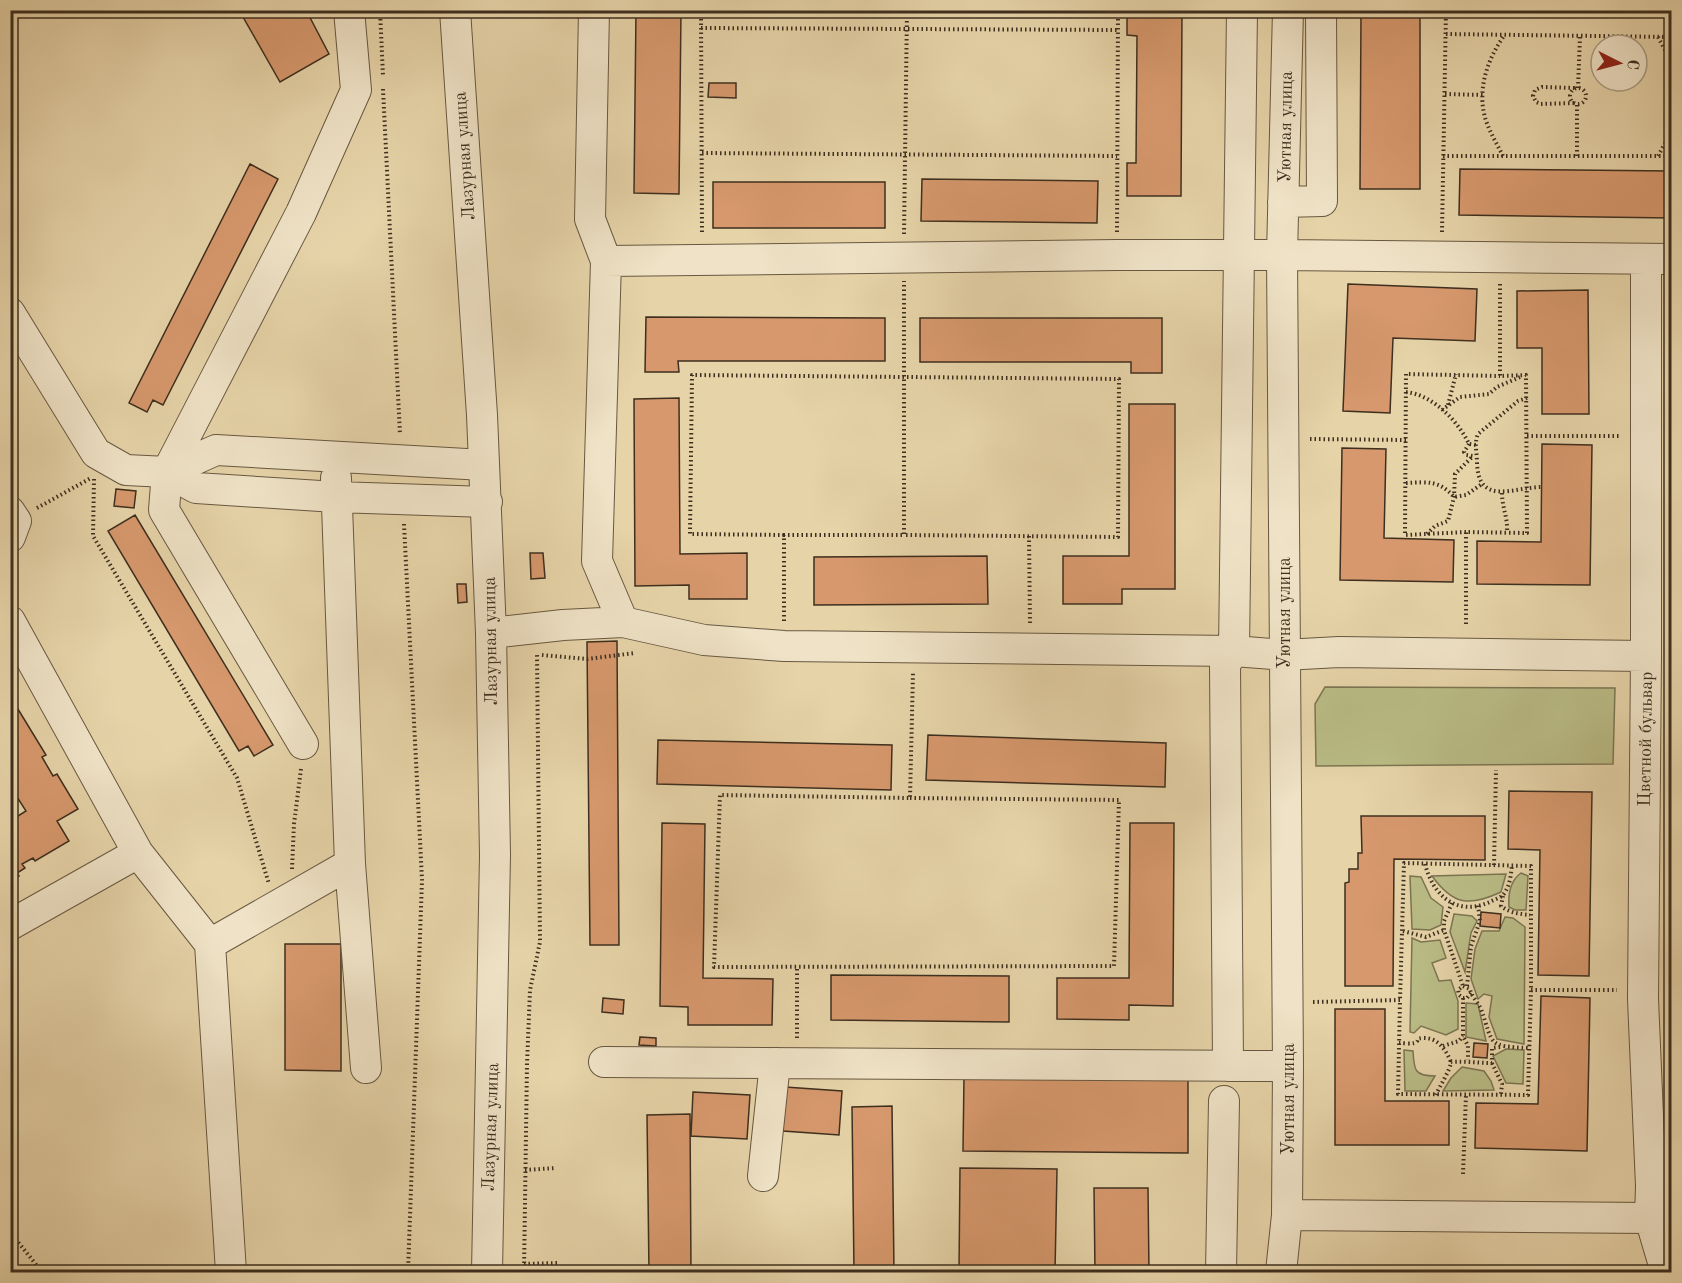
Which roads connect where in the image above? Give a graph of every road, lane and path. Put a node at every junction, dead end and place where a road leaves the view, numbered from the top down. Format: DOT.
graph roads {
  1 [pos="349,10"];
  2 [pos="380,10"];
  3 [pos="455,10"];
  4 [pos="594,10"];
  5 [pos="701,10"];
  6 [pos="907,10"];
  7 [pos="1118,10"];
  8 [pos="1242,10"];
  9 [pos="1288,10"];
  10 [pos="1321,10"];
  11 [pos="1446,10"];
  12 [pos="701,28"];
  13 [pos="907,29"];
  14 [pos="1118,30"];
  15 [pos="1446,34"];
  16 [pos="1505,35"];
  17 [pos="1580,36"];
  18 [pos="1658,36"];
  19 [pos="1671,37"];
  20 [pos="1671,63"];
  21 [pos="1577,88"];
  22 [pos="1445,94"];
  23 [pos="1483,95"];
  24 [pos="1576,103"];
  25 [pos="1671,131"];
  26 [pos="702,153"];
  27 [pos="905,155"];
  28 [pos="1117,156"];
  29 [pos="1443,156"];
  30 [pos="1503,156"];
  31 [pos="1577,156"];
  32 [pos="1658,156"];
  33 [pos="1671,156"];
  34 [pos="1284,202"];
  35 [pos="1117,255"];
  36 [pos="1282,255"];
  37 [pos="1239,256"];
  38 [pos="1442,257"];
  39 [pos="904,258"];
  40 [pos="1659,259"];
  41 [pos="702,260"];
  42 [pos="606,261"];
  43 [pos="1500,270"];
  44 [pos="10,313"];
  45 [pos="1456,374"];
  46 [pos="1524,375"];
  47 [pos="1500,376"];
  48 [pos="904,377"];
  49 [pos="1406,392"];
  50 [pos="1527,398"];
  51 [pos="1448,405"];
  52 [pos="1442,410"];
  53 [pos="1527,436"];
  54 [pos="1622,436"];
  55 [pos="1310,439"];
  56 [pos="1406,440"];
  57 [pos="1469,444"];
  58 [pos="1476,445"];
  59 [pos="1477,454"];
  60 [pos="336,457"];
  61 [pos="1472,457"];
  62 [pos="401,460"];
  63 [pos="484,465"];
  64 [pos="167,472"];
  65 [pos="1406,483"];
  66 [pos="1482,484"];
  67 [pos="1527,487"];
  68 [pos="1542,487"];
  69 [pos="1502,493"];
  70 [pos="336,497"];
  71 [pos="1454,497"];
  72 [pos="402,499"];
  73 [pos="487,502"];
  74 [pos="12,523"];
  75 [pos="1466,532"];
  76 [pos="1507,532"];
  77 [pos="1426,534"];
  78 [pos="784,535"];
  79 [pos="904,535"];
  80 [pos="1029,536"];
  81 [pos="10,621"];
  82 [pos="623,622"];
  83 [pos="1466,624"];
  84 [pos="491,633"];
  85 [pos="784,646"];
  86 [pos="1031,649"];
  87 [pos="1234,651"];
  88 [pos="537,655"];
  89 [pos="1284,655"];
  90 [pos="617,656"];
  91 [pos="1646,656"];
  92 [pos="587,659"];
  93 [pos="913,672"];
  94 [pos="303,744"];
  95 [pos="1496,770"];
  96 [pos="910,798"];
  97 [pos="138,853"];
  98 [pos="350,864"];
  99 [pos="1425,864"];
  100 [pos="1494,865"];
  101 [pos="1512,866"];
  102 [pos="1503,896"];
  103 [pos="284,902"];
  104 [pos="1452,903"];
  105 [pos="1478,905"];
  106 [pos="1530,915"];
  107 [pos="10,925"];
  108 [pos="1444,930"];
  109 [pos="1403,931"];
  110 [pos="210,944"];
  111 [pos="797,967"];
  112 [pos="1465,986"];
  113 [pos="1531,990"];
  114 [pos="1617,990"];
  115 [pos="1471,993"];
  116 [pos="1463,998"];
  117 [pos="1400,1000"];
  118 [pos="1309,1002"];
  119 [pos="1463,1036"];
  120 [pos="1399,1043"];
  121 [pos="1443,1046"];
  122 [pos="1501,1046"];
  123 [pos="1529,1048"];
  124 [pos="1468,1060"];
  125 [pos="604,1062"];
  126 [pos="1451,1062"];
  127 [pos="786,1063"];
  128 [pos="1492,1063"];
  129 [pos="1228,1066"];
  130 [pos="1288,1066"];
  131 [pos="366,1068"];
  132 [pos="1501,1094"];
  133 [pos="1436,1095"];
  134 [pos="1466,1095"];
  135 [pos="1224,1101"];
  136 [pos="556,1168"];
  137 [pos="525,1170"];
  138 [pos="1463,1174"];
  139 [pos="763,1176"];
  140 [pos="1287,1215"];
  141 [pos="1650,1218"];
  142 [pos="10,1232"];
  143 [pos="557,1263"];
  144 [pos="524,1264"];
  145 [pos="42,1272"];
  146 [pos="231,1272"];
  147 [pos="408,1272"];
  148 [pos="487,1272"];
  149 [pos="524,1272"];
  150 [pos="1221,1272"];
  151 [pos="1281,1272"];
  152 [pos="1666,1272"];
  1 -- 64 [label="street"];
  2 -- 62 [label="path"];
  3 -- 63 [label="street, Лазурная улица"];
  4 -- 42 [label="street"];
  5 -- 12 [label="path"];
  6 -- 13 [label="path"];
  7 -- 14 [label="path"];
  8 -- 37 [label="street"];
  9 -- 34 [label="street, Уютная улица"];
  10 -- 34 [label="street"];
  11 -- 15 [label="path"];
  12 -- 13 [label="path"];
  12 -- 26 [label="path"];
  13 -- 14 [label="path"];
  13 -- 27 [label="path"];
  14 -- 28 [label="path"];
  15 -- 16 [label="path"];
  15 -- 22 [label="path"];
  16 -- 17 [label="path"];
  16 -- 23 [label="path"];
  17 -- 18 [label="path"];
  17 -- 21 [label="path"];
  18 -- 19 [label="path"];
  18 -- 20 [label="path"];
  21 -- 24 [label="path"];
  21 -- 24 [label="path"];
  21 -- 24 [label="path"];
  22 -- 23 [label="path"];
  22 -- 29 [label="path"];
  23 -- 30 [label="path"];
  24 -- 31 [label="path"];
  25 -- 32 [label="path"];
  26 -- 27 [label="path"];
  26 -- 41 [label="path"];
  27 -- 28 [label="path"];
  27 -- 39 [label="path"];
  28 -- 35 [label="path"];
  29 -- 30 [label="path"];
  29 -- 38 [label="path"];
  30 -- 31 [label="path"];
  31 -- 32 [label="path"];
  32 -- 33 [label="path"];
  34 -- 36 [label="street, Уютная улица"];
  35 -- 37 [label="street"];
  35 -- 39 [label="street"];
  36 -- 37 [label="street"];
  36 -- 38 [label="street"];
  36 -- 89 [label="street, Уютная улица"];
  37 -- 87 [label="street"];
  38 -- 40 [label="street"];
  39 -- 41 [label="street"];
  39 -- 48 [label="path"];
  40 -- 91 [label="street, Цветной бульвар"];
  41 -- 42 [label="street"];
  42 -- 82 [label="street"];
  43 -- 47 [label="path"];
  44 -- 64 [label="street"];
  45 -- 47 [label="path"];
  45 -- 49 [label="path"];
  45 -- 51 [label="path"];
  46 -- 47 [label="path"];
  46 -- 50 [label="path"];
  46 -- 51 [label="path"];
  48 -- 78 [label="path"];
  48 -- 79 [label="path"];
  48 -- 80 [label="path"];
  49 -- 52 [label="path"];
  49 -- 56 [label="path"];
  50 -- 53 [label="path"];
  50 -- 58 [label="path"];
  51 -- 52 [label="path"];
  52 -- 57 [label="path"];
  53 -- 54 [label="path"];
  53 -- 67 [label="path"];
  55 -- 56 [label="path"];
  56 -- 65 [label="path"];
  57 -- 58 [label="path"];
  57 -- 61 [label="path"];
  58 -- 59 [label="path"];
  59 -- 61 [label="path"];
  59 -- 66 [label="path"];
  60 -- 62 [label="street"];
  60 -- 64 [label="street"];
  60 -- 70 [label="street"];
  61 -- 71 [label="path"];
  62 -- 63 [label="street"];
  63 -- 73 [label="street, Лазурная улица"];
  64 -- 70 [label="street"];
  64 -- 94 [label="street"];
  65 -- 71 [label="path"];
  65 -- 77 [label="path"];
  66 -- 69 [label="path"];
  66 -- 71 [label="path"];
  67 -- 68 [label="path"];
  67 -- 69 [label="path"];
  67 -- 76 [label="path"];
  69 -- 76 [label="path"];
  70 -- 72 [label="street"];
  70 -- 98 [label="street"];
  71 -- 77 [label="path"];
  72 -- 73 [label="street"];
  72 -- 147 [label="path"];
  73 -- 84 [label="street, Лазурная улица"];
  74 -- 103 [label="path"];
  75 -- 76 [label="path"];
  75 -- 77 [label="path"];
  75 -- 83 [label="path"];
  78 -- 79 [label="path"];
  78 -- 85 [label="path"];
  79 -- 80 [label="path"];
  80 -- 86 [label="path"];
  81 -- 97 [label="street"];
  82 -- 84 [label="street"];
  82 -- 85 [label="street"];
  84 -- 148 [label="street, Лазурная улица"];
  85 -- 86 [label="street"];
  86 -- 87 [label="street"];
  87 -- 89 [label="street"];
  87 -- 129 [label="street"];
  88 -- 137 [label="path"];
  89 -- 91 [label="street"];
  89 -- 130 [label="street, Уютная улица"];
  90 -- 92 [label="path"];
  91 -- 141 [label="street, Цветной бульвар"];
  93 -- 96 [label="path"];
  94 -- 103 [label="path"];
  95 -- 100 [label="path"];
  96 -- 111 [label="path"];
  96 -- 111 [label="path"];
  97 -- 107 [label="street"];
  97 -- 110 [label="street"];
  98 -- 103 [label="street"];
  98 -- 131 [label="street"];
  99 -- 100 [label="path"];
  99 -- 104 [label="path"];
  99 -- 109 [label="path"];
  100 -- 101 [label="path"];
  101 -- 102 [label="path"];
  101 -- 106 [label="path"];
  102 -- 105 [label="path"];
  102 -- 106 [label="path"];
  103 -- 110 [label="street"];
  104 -- 105 [label="path"];
  104 -- 108 [label="path"];
  105 -- 112 [label="path"];
  106 -- 113 [label="path"];
  108 -- 109 [label="path"];
  108 -- 112 [label="path"];
  109 -- 117 [label="path"];
  110 -- 146 [label="street"];
  111 -- 127 [label="path"];
  112 -- 115 [label="path"];
  112 -- 116 [label="path"];
  113 -- 114 [label="path"];
  113 -- 123 [label="path"];
  115 -- 116 [label="path"];
  115 -- 122 [label="path"];
  116 -- 119 [label="path"];
  117 -- 118 [label="path"];
  117 -- 120 [label="path"];
  119 -- 121 [label="path"];
  119 -- 124 [label="path"];
  120 -- 121 [label="path"];
  120 -- 133 [label="path"];
  121 -- 126 [label="path"];
  122 -- 123 [label="path"];
  122 -- 128 [label="path"];
  123 -- 132 [label="path"];
  124 -- 126 [label="path"];
  124 -- 128 [label="path"];
  125 -- 127 [label="street"];
  126 -- 133 [label="path"];
  127 -- 129 [label="street"];
  127 -- 139 [label="street"];
  128 -- 132 [label="path"];
  129 -- 130 [label="street"];
  130 -- 140 [label="street, Уютная улица"];
  132 -- 134 [label="path"];
  133 -- 134 [label="path"];
  134 -- 138 [label="path"];
  135 -- 150 [label="street"];
  136 -- 137 [label="path"];
  137 -- 144 [label="path"];
  140 -- 141 [label="street"];
  140 -- 151 [label="street, Уютная улица"];
  141 -- 152 [label="street, Цветной бульвар"];
  142 -- 145 [label="path"];
  143 -- 144 [label="path"];
  144 -- 149 [label="path"];
}
